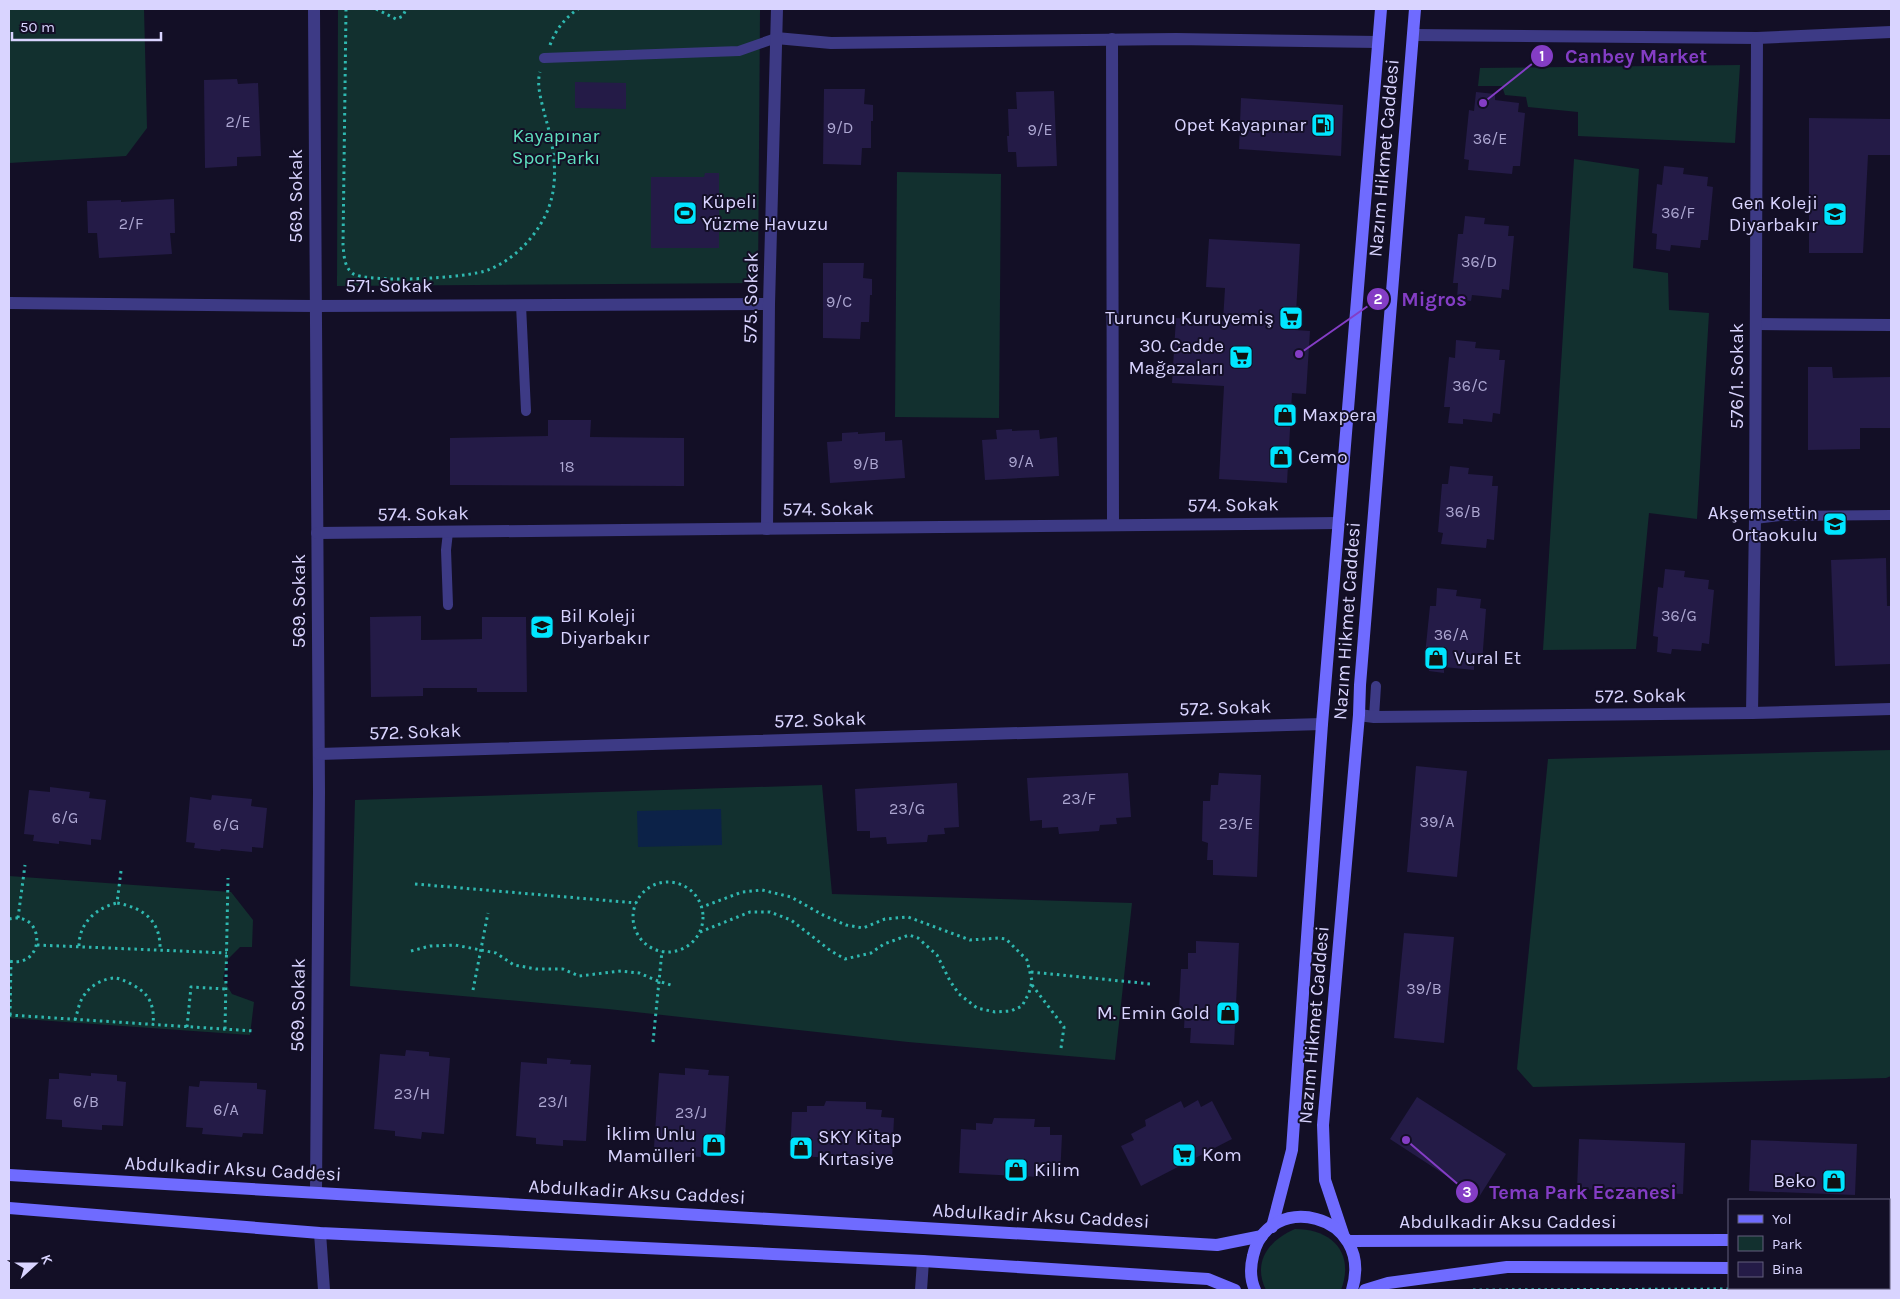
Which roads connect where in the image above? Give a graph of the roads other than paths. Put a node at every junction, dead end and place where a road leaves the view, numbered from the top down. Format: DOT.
graph roads {
  1 [pos="314,9"];
  2 [pos="777,9"];
  3 [pos="1380,9"];
  4 [pos="1415,9"];
  5 [pos="1891,32"];
  6 [pos="1413,35"];
  7 [pos="776,38"];
  8 [pos="1757,38"];
  9 [pos="1112,39"];
  10 [pos="1378,42"];
  11 [pos="544,58"];
  12 [pos="9,303"];
  13 [pos="769,304"];
  14 [pos="521,305"];
  15 [pos="315,306"];
  16 [pos="1756,324"];
  17 [pos="1891,324"];
  18 [pos="526,411"];
  19 [pos="1891,515"];
  20 [pos="1756,519"];
  21 [pos="1338,523"];
  22 [pos="1113,525"];
  23 [pos="767,529"];
  24 [pos="448,532"];
  25 [pos="318,534"];
  26 [pos="448,605"];
  27 [pos="1376,686"];
  28 [pos="1891,709"];
  29 [pos="1752,713"];
  30 [pos="1359,715"];
  31 [pos="1374,717"];
  32 [pos="1322,724"];
  33 [pos="319,754"];
  34 [pos="9,1174"];
  35 [pos="316,1192"];
  36 [pos="9,1208"];
  37 [pos="1272,1226"];
  38 [pos="320,1233"];
  39 [pos="1262,1236"];
  40 [pos="1345,1238"];
  41 [pos="1728,1240"];
  42 [pos="923,1261"];
  43 [pos="1728,1268"];
  44 [pos="324,1290"];
  45 [pos="921,1290"];
  46 [pos="1235,1290"];
  47 [pos="1255,1290"];
  48 [pos="1352,1290"];
  49 [pos="1365,1290"];
  1 -- 15 [label="street, 569. Sokak"];
  2 -- 7 [label="street, 575. Sokak"];
  3 -- 10 [label="main road, Nazım Hikmet Caddesi"];
  4 -- 6 [label="main road, Nazım Hikmet Caddesi"];
  5 -- 8 [label="street"];
  6 -- 8 [label="street"];
  6 -- 30 [label="main road, Nazım Hikmet Caddesi"];
  7 -- 9 [label="street"];
  7 -- 11 [label="lane"];
  7 -- 13 [label="street, 575. Sokak"];
  8 -- 16 [label="street, 576/1. Sokak"];
  9 -- 10 [label="street"];
  9 -- 22 [label="street"];
  10 -- 21 [label="main road, Nazım Hikmet Caddesi"];
  12 -- 15 [label="street, 571. Sokak"];
  13 -- 14 [label="street, 571. Sokak"];
  13 -- 23 [label="street, 575. Sokak"];
  14 -- 15 [label="street, 571. Sokak"];
  14 -- 18 [label="lane"];
  15 -- 25 [label="street, 569. Sokak"];
  16 -- 17 [label="street"];
  16 -- 20 [label="street, 576/1. Sokak"];
  19 -- 20 [label="lane"];
  20 -- 29 [label="street, 576/1. Sokak"];
  21 -- 22 [label="street, 574. Sokak"];
  21 -- 32 [label="main road, Nazım Hikmet Caddesi"];
  22 -- 23 [label="street, 574. Sokak"];
  23 -- 24 [label="street, 574. Sokak"];
  24 -- 25 [label="street, 574. Sokak"];
  24 -- 26 [label="lane"];
  25 -- 33 [label="street, 569. Sokak"];
  27 -- 31 [label="lane"];
  28 -- 29 [label="street, 572. Sokak"];
  29 -- 31 [label="street, 572. Sokak"];
  30 -- 31 [label="street, 572. Sokak"];
  30 -- 40 [label="main road, Nazım Hikmet Caddesi"];
  32 -- 33 [label="street, 572. Sokak"];
  32 -- 37 [label="main road, Nazım Hikmet Caddesi"];
  33 -- 35 [label="street, 569. Sokak"];
  34 -- 35 [label="main road, Abdulkadir Aksu Caddesi"];
  35 -- 39 [label="main road, Abdulkadir Aksu Caddesi"];
  36 -- 38 [label="main road"];
  37 -- 39 [label="main road"];
  37 -- 40 [label="main road"];
  38 -- 42 [label="main road"];
  38 -- 44 [label="street"];
  39 -- 47 [label="main road"];
  40 -- 41 [label="main road, Abdulkadir Aksu Caddesi"];
  40 -- 48 [label="main road, Nazım Hikmet Caddesi"];
  42 -- 45 [label="street"];
  42 -- 46 [label="main road"];
  43 -- 49 [label="main road"];
}
